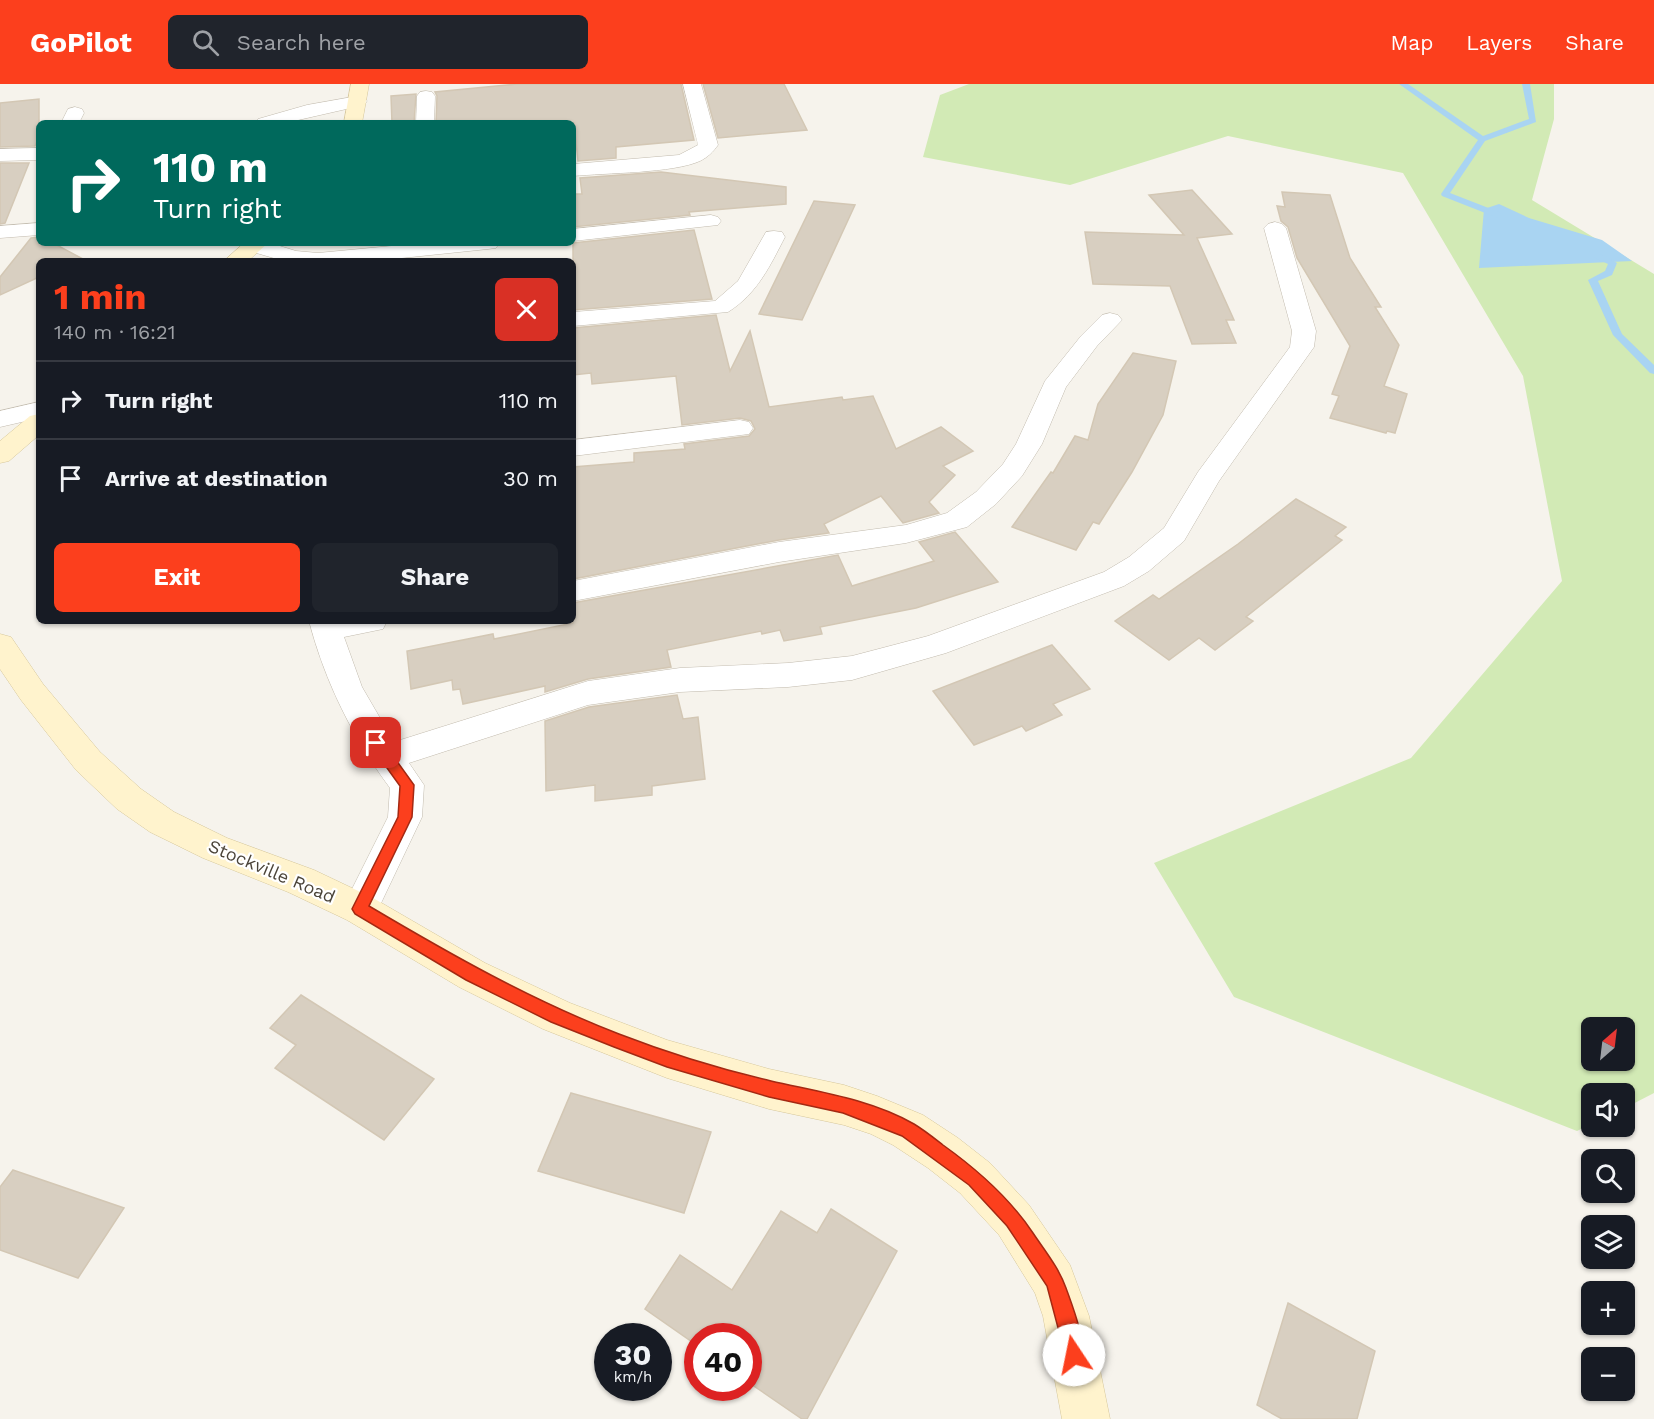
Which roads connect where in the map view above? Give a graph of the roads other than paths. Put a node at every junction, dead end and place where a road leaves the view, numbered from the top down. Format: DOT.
graph roads {
  1 [pos="692,84"];
  2 [pos="359,92"];
  3 [pos="426,96"];
  4 [pos="276,120"];
  5 [pos="354,120"];
  6 [pos="425,120"];
  7 [pos="36,154"];
  8 [pos="0,155"];
  9 [pos="576,170"];
  10 [pos="711,221"];
  11 [pos="1275,228"];
  12 [pos="36,229"];
  13 [pos="0,232"];
  14 [pos="576,235"];
  15 [pos="774,237"];
  16 [pos="253,246"];
  17 [pos="261,246"];
  18 [pos="458,246"];
  19 [pos="239,258"];
  20 [pos="302,258"];
  21 [pos="338,258"];
  22 [pos="576,319"];
  23 [pos="1110,320"];
  24 [pos="36,411"];
  25 [pos="0,419"];
  26 [pos="36,425"];
  27 [pos="740,428"];
  28 [pos="576,448"];
  29 [pos="0,455"];
  30 [pos="576,590"];
  31 [pos="344,624"];
  32 [pos="325,626"];
  33 [pos="0,645"];
  34 [pos="385,758"];
  35 [pos="360,909"];
  36 [pos="1086,1419"];
  1 -- 9 [label="street"];
  2 -- 4 [label="street"];
  2 -- 5 [label="street"];
  3 -- 6 [label="street"];
  7 -- 8 [label="street"];
  10 -- 14 [label="street"];
  11 -- 34 [label="street"];
  12 -- 13 [label="street"];
  15 -- 22 [label="street"];
  16 -- 19 [label="street"];
  17 -- 20 [label="street"];
  18 -- 21 [label="street"];
  23 -- 30 [label="street"];
  24 -- 25 [label="street"];
  26 -- 29 [label="street"];
  27 -- 28 [label="street"];
  31 -- 32 [label="street"];
  32 -- 34 [label="street"];
  33 -- 35 [label="street, Stockville Road"];
  34 -- 35 [label="street"];
  35 -- 36 [label="street, Stockville Road"];
}
